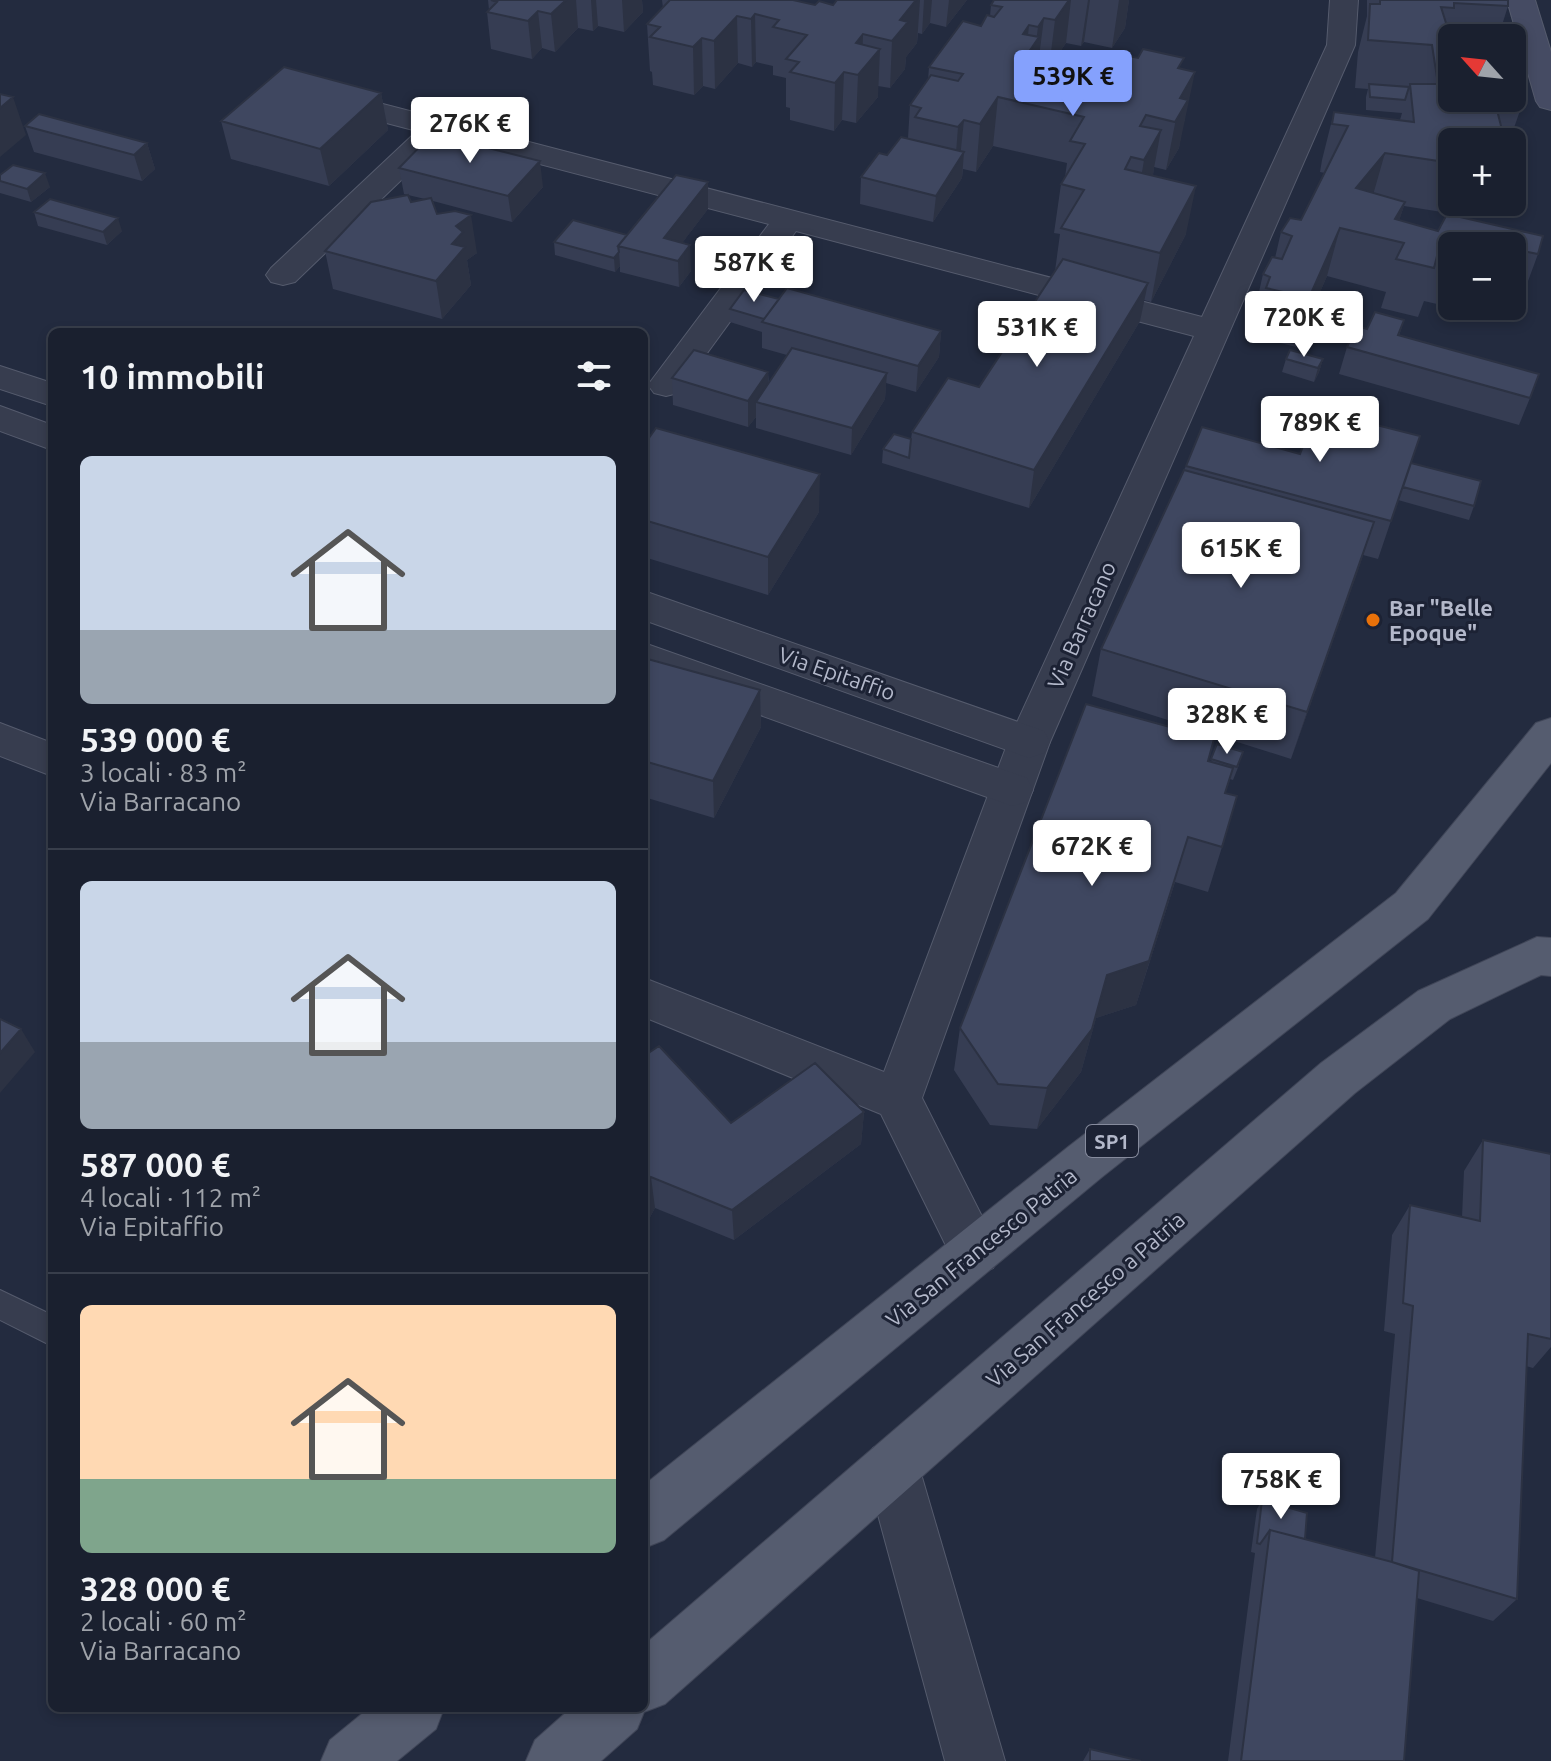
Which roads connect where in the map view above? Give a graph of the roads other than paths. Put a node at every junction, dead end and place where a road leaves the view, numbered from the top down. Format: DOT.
graph roads {
  1 [pos="1344,0"];
  2 [pos="1521,0"];
  3 [pos="306,92"];
  4 [pos="1551,101"];
  5 [pos="439,127"];
  6 [pos="789,219"];
  7 [pos="283,275"];
  8 [pos="1213,330"];
  9 [pos="0,377"];
  10 [pos="666,385"];
  11 [pos="48,394"];
  12 [pos="0,418"];
  13 [pos="48,436"];
  14 [pos="648,606"];
  15 [pos="648,659"];
  16 [pos="1551,734"];
  17 [pos="0,739"];
  18 [pos="1029,742"];
  19 [pos="48,758"];
  20 [pos="1012,790"];
  21 [pos="1551,957"];
  22 [pos="648,999"];
  23 [pos="898,1099"];
  24 [pos="975,1252"];
  25 [pos="0,1304"];
  26 [pos="48,1329"];
  27 [pos="892,1467"];
  28 [pos="648,1517"];
  29 [pos="648,1680"];
  30 [pos="410,1712"];
  31 [pos="611,1712"];
  32 [pos="351,1761"];
  33 [pos="556,1761"];
  34 [pos="975,1761"];
  1 -- 8 [label="street, Via Barracano"];
  2 -- 4 [label="main road"];
  3 -- 5 [label="street"];
  5 -- 6 [label="street"];
  5 -- 7 [label="street"];
  6 -- 8 [label="street"];
  6 -- 10 [label="street"];
  8 -- 18 [label="street, Via Barracano"];
  9 -- 11 [label="street"];
  12 -- 13 [label="street"];
  14 -- 18 [label="street, Via Epitaffio"];
  15 -- 20 [label="street"];
  16 -- 24 [label="main road, Via San Francesco Patria / SP1"];
  17 -- 19 [label="street"];
  18 -- 20 [label="street, Via Barracano"];
  20 -- 23 [label="street, Via Barracano"];
  21 -- 27 [label="main road, Via San Francesco a Patria"];
  22 -- 23 [label="street"];
  23 -- 24 [label="street"];
  24 -- 28 [label="main road, Via San Francesco Patria / SP1"];
  25 -- 26 [label="lane"];
  27 -- 29 [label="main road, Via San Francesco a Patria"];
  27 -- 34 [label="street"];
  30 -- 32 [label="main road"];
  31 -- 33 [label="main road"];
}
